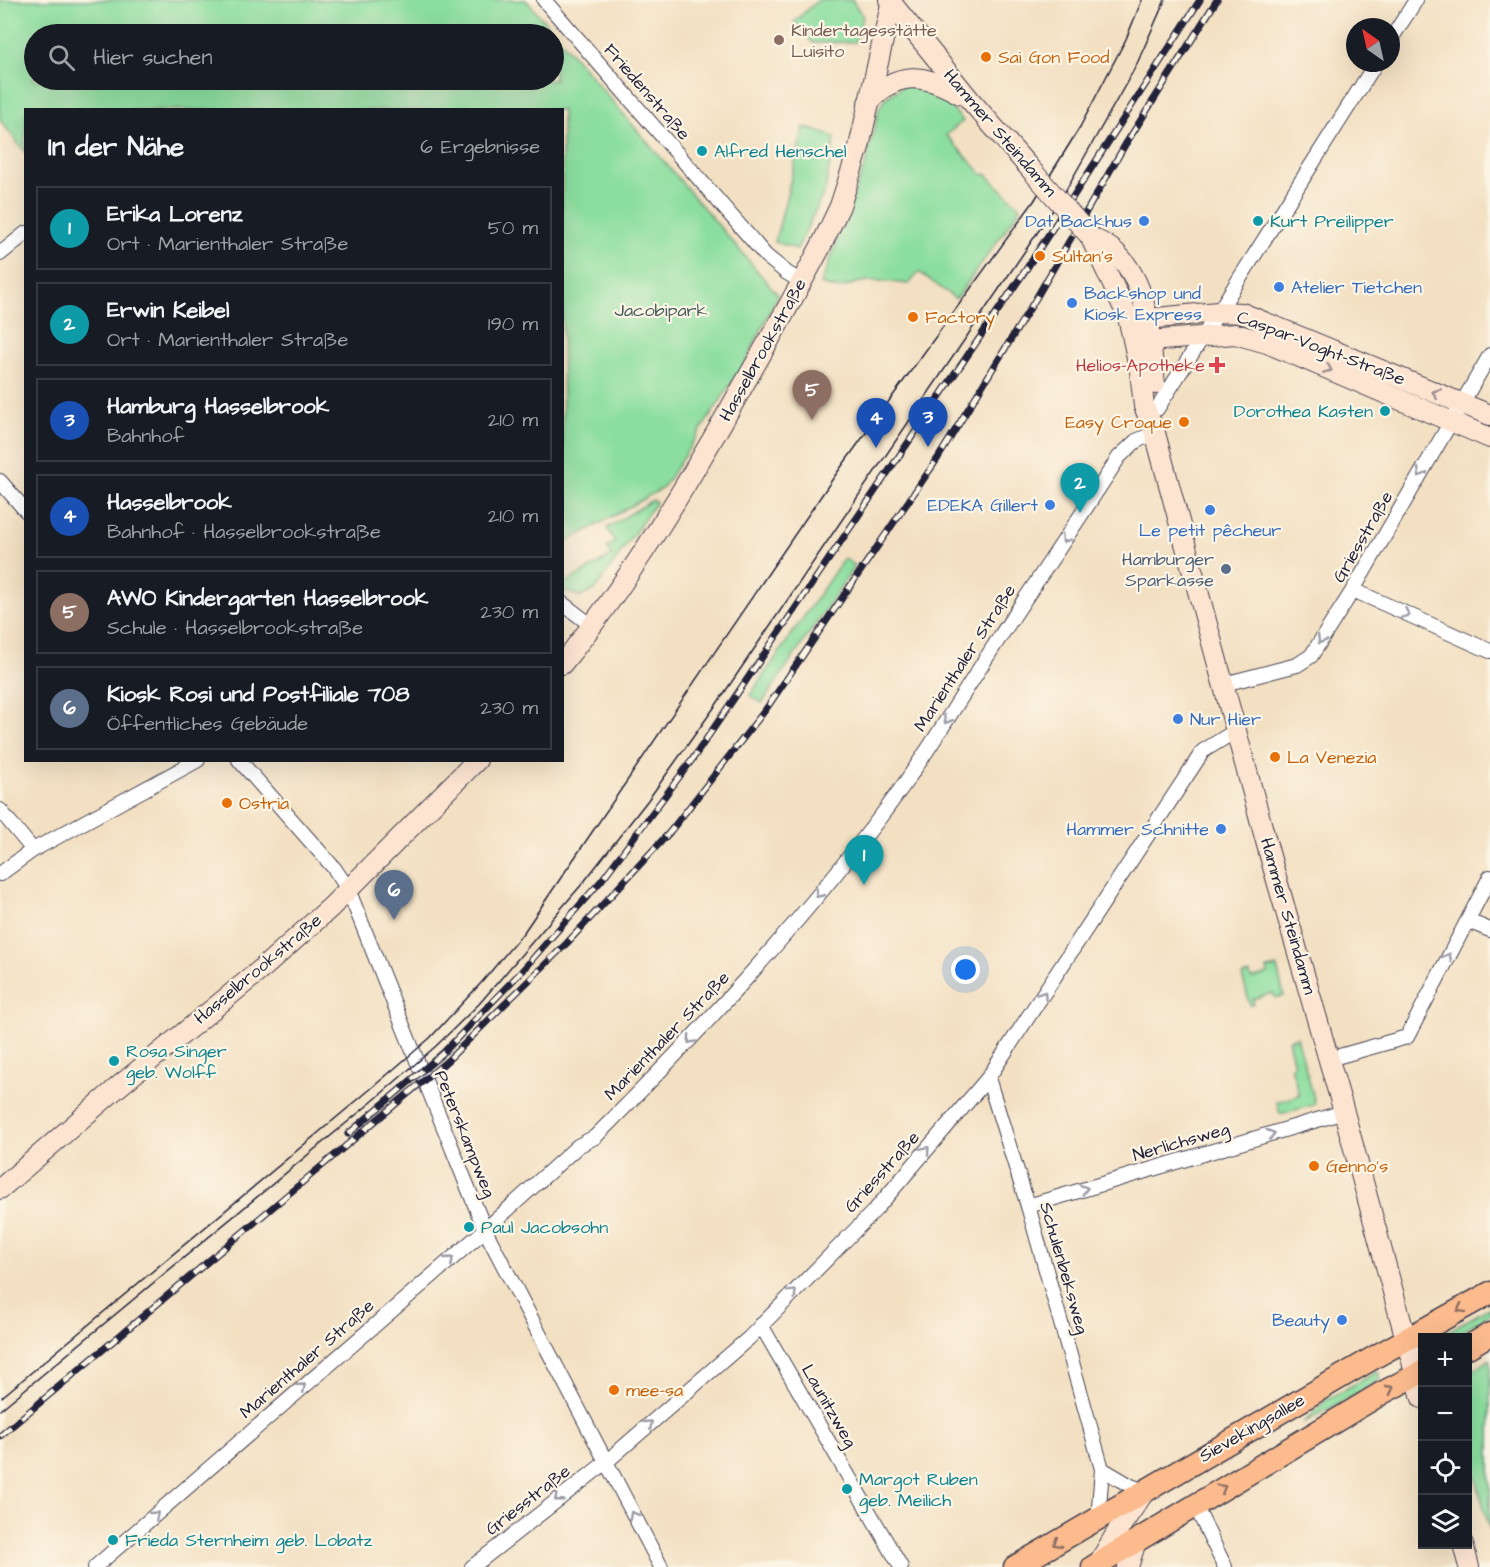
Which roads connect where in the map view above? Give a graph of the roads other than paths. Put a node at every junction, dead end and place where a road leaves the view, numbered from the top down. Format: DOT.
graph roads {
  1 [pos="544,0"];
  2 [pos="1416,0"];
  3 [pos="891,1"];
  4 [pos="1400,25"];
  5 [pos="1370,72"];
  6 [pos="970,100"];
  7 [pos="868,103"];
  8 [pos="24,235"];
  9 [pos="0,254"];
  10 [pos="802,282"];
  11 [pos="1218,312"];
  12 [pos="1139,324"];
  13 [pos="1205,335"];
  14 [pos="1150,341"];
  15 [pos="1490,355"];
  16 [pos="1461,403"];
  17 [pos="1158,409"];
  18 [pos="1490,415"];
  19 [pos="1450,422"];
  20 [pos="1155,433"];
  21 [pos="1490,438"];
  22 [pos="0,481"];
  23 [pos="24,509"];
  24 [pos="1353,590"];
  25 [pos="564,605"];
  26 [pos="592,626"];
  27 [pos="1490,651"];
  28 [pos="564,661"];
  29 [pos="1224,684"];
  30 [pos="1237,730"];
  31 [pos="194,762"];
  32 [pos="240,762"];
  33 [pos="475,762"];
  34 [pos="0,810"];
  35 [pos="33,850"];
  36 [pos="0,874"];
  37 [pos="1490,877"];
  38 [pos="348,889"];
  39 [pos="1468,921"];
  40 [pos="1490,930"];
  41 [pos="1329,1059"];
  42 [pos="988,1078"];
  43 [pos="1344,1112"];
  44 [pos="0,1189"];
  45 [pos="1028,1206"];
  46 [pos="484,1230"];
  47 [pos="1490,1293"];
  48 [pos="761,1325"];
  49 [pos="1490,1334"];
  50 [pos="1406,1340"];
  51 [pos="1472,1344"];
  52 [pos="1418,1370"];
  53 [pos="1418,1374"];
  54 [pos="605,1462"];
  55 [pos="1102,1469"];
  56 [pos="1145,1491"];
  57 [pos="1195,1505"];
  58 [pos="1098,1520"];
  59 [pos="1136,1541"];
  60 [pos="1464,1549"];
  61 [pos="1096,1566"];
  62 [pos="95,1567"];
  63 [pos="472,1567"];
  64 [pos="661,1567"];
  65 [pos="901,1567"];
  66 [pos="1016,1567"];
  67 [pos="1128,1567"];
  68 [pos="1225,1567"];
  69 [pos="1469,1567"];
  1 -- 10 [label="street, Friedenstraße"];
  2 -- 4 [label="street"];
  3 -- 6 [label="street, Hammer Steindamm"];
  3 -- 7 [label="street, Hasselbrookstraße"];
  5 -- 11 [label="street"];
  6 -- 7 [label="street"];
  6 -- 12 [label="street, Hammer Steindamm, bridge"];
  7 -- 10 [label="street, Hasselbrookstraße"];
  8 -- 9 [label="street"];
  10 -- 26 [label="street, Hasselbrookstraße"];
  11 -- 12 [label="street, Caspar-Voght-Straße"];
  11 -- 13 [label="street"];
  16 -- 11 [label="street, Caspar-Voght-Straße, one-way"];
  12 -- 14 [label="street, Hammer Steindamm"];
  12 -- 20 [label="street, Hammer Steindamm"];
  13 -- 14 [label="street, Caspar-Voght-Straße"];
  13 -- 17 [label="street"];
  13 -- 19 [label="street, Caspar-Voght-Straße, one-way"];
  14 -- 17 [label="street, Hammer Steindamm"];
  15 -- 16 [label="street, Griesstraße"];
  16 -- 18 [label="street, Caspar-Voght-Straße"];
  16 -- 19 [label="street, Griesstraße"];
  17 -- 20 [label="street, Hammer Steindamm"];
  19 -- 21 [label="street, Caspar-Voght-Straße"];
  19 -- 24 [label="street, Griesstraße, one-way"];
  20 -- 29 [label="street, Hammer Steindamm"];
  20 -- 46 [label="street, Marienthaler Straße, one-way"];
  22 -- 23 [label="street"];
  24 -- 27 [label="street, one-way"];
  24 -- 29 [label="street, Griesstraße, one-way"];
  25 -- 26 [label="street"];
  26 -- 28 [label="street, Hasselbrookstraße"];
  29 -- 30 [label="street, Hammer Steindamm"];
  30 -- 41 [label="street, Hammer Steindamm"];
  42 -- 30 [label="street, Griesstraße, one-way"];
  31 -- 35 [label="street"];
  32 -- 38 [label="street, Peterskampweg"];
  33 -- 38 [label="street, Hasselbrookstraße"];
  34 -- 35 [label="street"];
  35 -- 36 [label="street"];
  37 -- 39 [label="street"];
  38 -- 44 [label="street, Hasselbrookstraße"];
  38 -- 46 [label="street, Peterskampweg"];
  39 -- 40 [label="street"];
  41 -- 39 [label="street, one-way"];
  41 -- 43 [label="street, Hammer Steindamm"];
  42 -- 45 [label="street, Schulenbeksweg"];
  48 -- 42 [label="street, Griesstraße, one-way"];
  45 -- 43 [label="street, Nerlichsweg, one-way"];
  43 -- 50 [label="street, Hammer Steindamm"];
  45 -- 55 [label="street, Schulenbeksweg"];
  46 -- 54 [label="street, Peterskampweg"];
  62 -- 46 [label="street, Marienthaler Straße, one-way"];
  47 -- 50 [label="main road, Sievekingsallee, one-way"];
  54 -- 48 [label="street, Griesstraße, one-way"];
  48 -- 65 [label="street, Launitzweg"];
  49 -- 51 [label="main road"];
  50 -- 52 [label="street, Hammer Steindamm"];
  50 -- 56 [label="main road, Sievekingsallee"];
  57 -- 53 [label="main road, Sievekingsallee, one-way"];
  54 -- 63 [label="street, Griesstraße, one-way"];
  64 -- 54 [label="street, Peterskampweg, one-way"];
  55 -- 56 [label="street"];
  55 -- 58 [label="street, Schulenbeksweg"];
  56 -- 58 [label="main road, Sievekingsallee"];
  56 -- 61 [label="street"];
  57 -- 59 [label="main road, Sievekingsallee"];
  57 -- 68 [label="street"];
  58 -- 66 [label="main road, Sievekingsallee, one-way"];
  59 -- 61 [label="main road, Sievekingsallee"];
  59 -- 67 [label="street"];
  60 -- 69 [label="street"];
}
